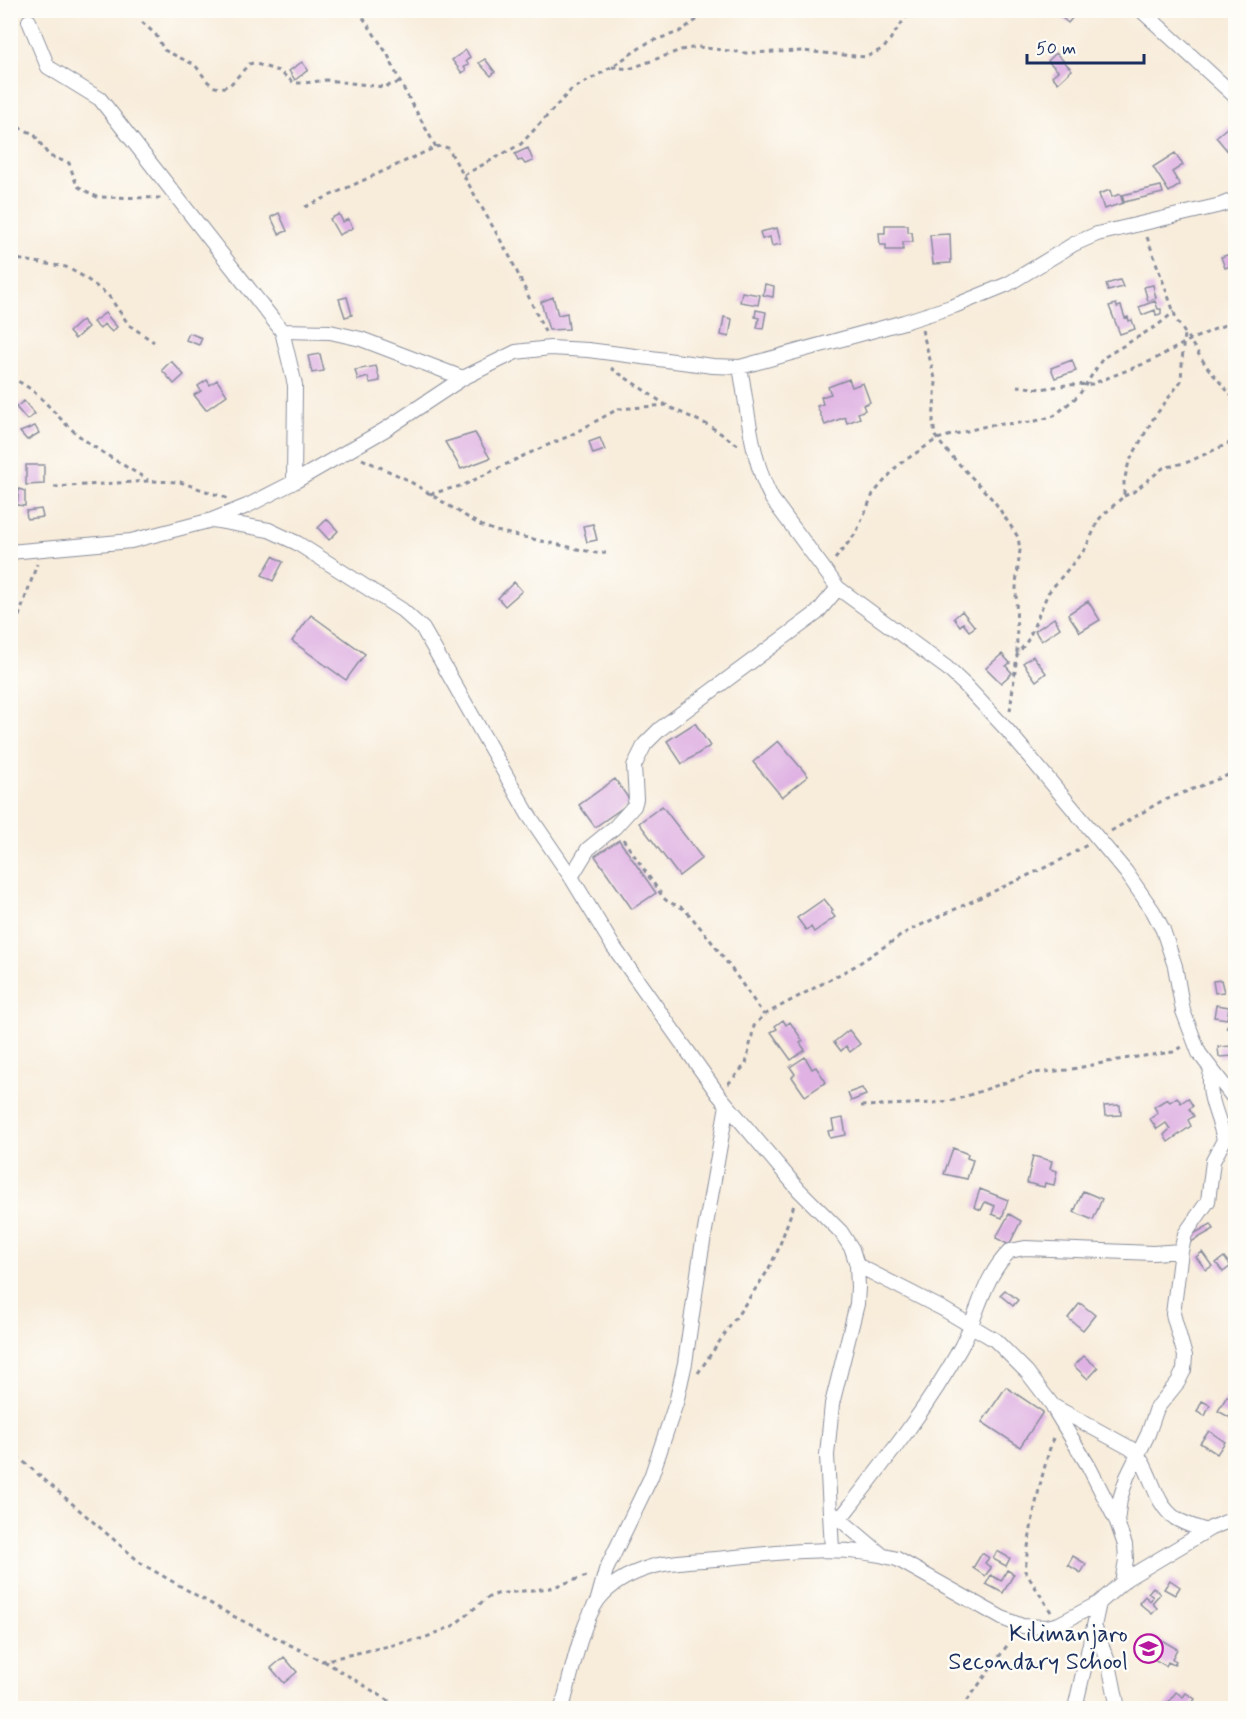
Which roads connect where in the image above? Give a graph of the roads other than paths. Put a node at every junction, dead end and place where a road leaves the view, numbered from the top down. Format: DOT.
graph roads {
  1 [pos="1141,10"];
  2 [pos="29,21"];
  3 [pos="1236,97"];
  4 [pos="1236,199"];
  5 [pos="282,331"];
  6 [pos="740,367"];
  7 [pos="463,378"];
  8 [pos="294,482"];
  9 [pos="212,520"];
  10 [pos="10,552"];
  11 [pos="838,588"];
  12 [pos="571,877"];
  13 [pos="1211,1070"];
  14 [pos="723,1100"];
  15 [pos="1236,1101"];
  16 [pos="1181,1251"];
  17 [pos="857,1265"];
  18 [pos="972,1326"];
  19 [pos="1056,1412"];
  20 [pos="1137,1453"];
  21 [pos="834,1515"];
  22 [pos="1236,1518"];
  23 [pos="1117,1522"];
  24 [pos="1206,1531"];
  25 [pos="832,1550"];
  26 [pos="881,1554"];
  27 [pos="1122,1582"];
  28 [pos="598,1601"];
  29 [pos="1099,1603"];
  30 [pos="1094,1626"];
  31 [pos="562,1708"];
  32 [pos="1075,1708"];
  33 [pos="1118,1708"];
  1 -- 3 [label="street"];
  2 -- 5 [label="street"];
  4 -- 6 [label="street"];
  5 -- 7 [label="street"];
  5 -- 8 [label="street"];
  6 -- 7 [label="street"];
  6 -- 11 [label="street"];
  7 -- 8 [label="street"];
  8 -- 9 [label="street"];
  9 -- 10 [label="street"];
  9 -- 12 [label="street"];
  11 -- 12 [label="street"];
  11 -- 13 [label="street"];
  12 -- 14 [label="street"];
  13 -- 15 [label="street"];
  13 -- 16 [label="street"];
  14 -- 17 [label="street"];
  14 -- 28 [label="street"];
  16 -- 18 [label="street"];
  16 -- 20 [label="street"];
  17 -- 18 [label="street"];
  17 -- 21 [label="street"];
  18 -- 19 [label="street"];
  18 -- 21 [label="street"];
  19 -- 20 [label="street"];
  19 -- 23 [label="street"];
  20 -- 23 [label="street"];
  20 -- 24 [label="street"];
  21 -- 25 [label="street"];
  21 -- 26 [label="street"];
  22 -- 24 [label="street"];
  23 -- 27 [label="street"];
  24 -- 27 [label="street"];
  25 -- 26 [label="street"];
  25 -- 28 [label="street"];
  26 -- 29 [label="street"];
  27 -- 29 [label="street"];
  28 -- 31 [label="street"];
  29 -- 30 [label="street"];
  30 -- 32 [label="street"];
  30 -- 33 [label="street"];
}
